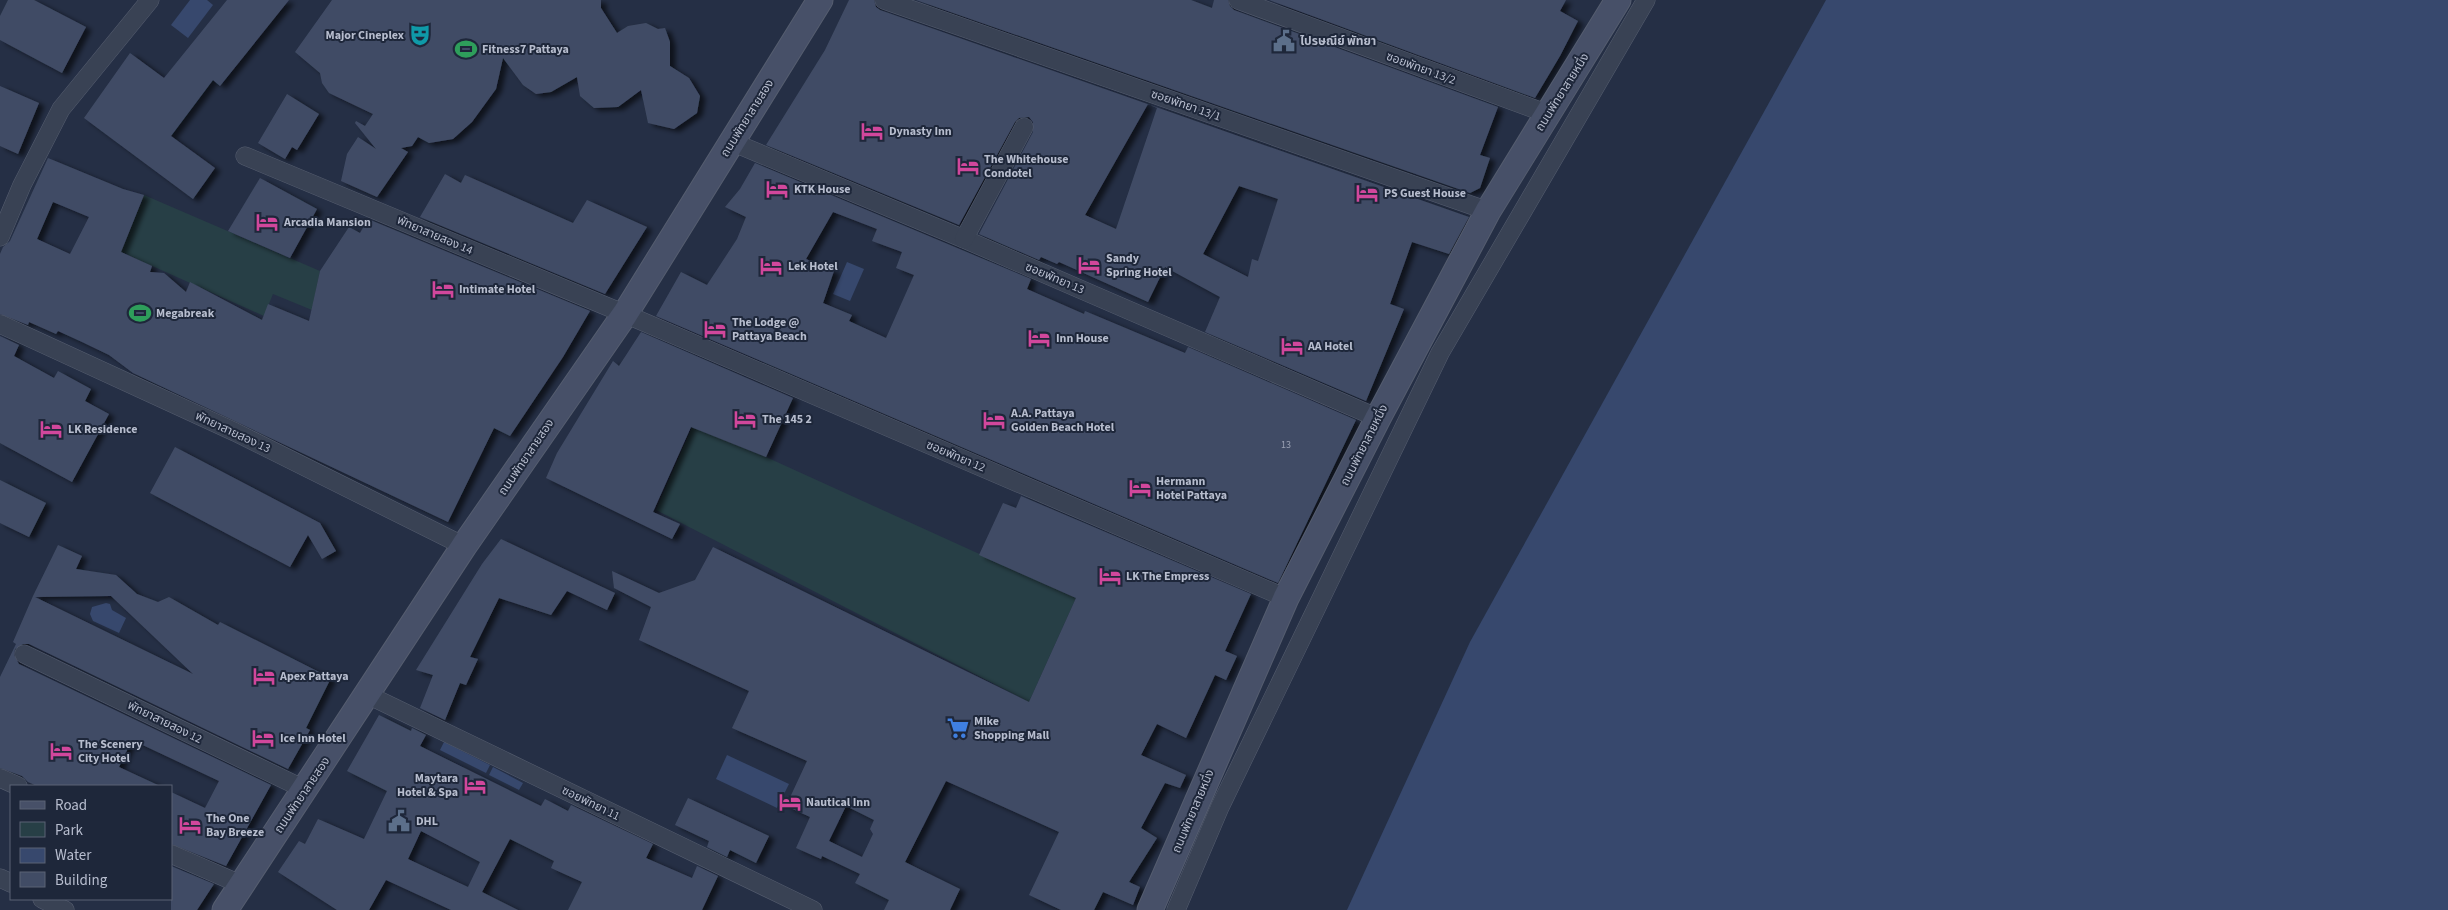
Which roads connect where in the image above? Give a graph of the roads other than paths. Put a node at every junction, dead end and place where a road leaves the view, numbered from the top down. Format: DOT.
graph roads {
  1 [pos="150,0"];
  2 [pos="820,0"];
  3 [pos="884,0"];
  4 [pos="1238,0"];
  5 [pos="1618,0"];
  6 [pos="1646,0"];
  7 [pos="1548,114"];
  8 [pos="1024,127"];
  9 [pos="732,142"];
  10 [pos="245,156"];
  11 [pos="1488,211"];
  12 [pos="0,237"];
  13 [pos="964,239"];
  14 [pos="625,314"];
  15 [pos="0,324"];
  16 [pos="1378,418"];
  17 [pos="464,546"];
  18 [pos="1286,598"];
  19 [pos="24,654"];
  20 [pos="368,695"];
  21 [pos="0,778"];
  22 [pos="16,785"];
  23 [pos="306,790"];
  24 [pos="172,854"];
  25 [pos="242,885"];
  26 [pos="44,900"];
  27 [pos="65,910"];
  28 [pos="225,910"];
  29 [pos="814,910"];
  30 [pos="1150,910"];
  31 [pos="1176,910"];
  1 -- 12 [label="street"];
  2 -- 9 [label="main road, ถนนพัทยาสายสอง"];
  3 -- 11 [label="street, ซอยพัทยา 13/1"];
  4 -- 7 [label="street, ซอยพัทยา 13/2"];
  5 -- 7 [label="main road, ถนนพัทยาสายหนึ่ง"];
  6 -- 31 [label="street"];
  7 -- 11 [label="main road, ถนนพัทยาสายหนึ่ง"];
  8 -- 13 [label="street"];
  9 -- 13 [label="street, ซอยพัทยา 13"];
  9 -- 14 [label="main road, ถนนพัทยาสายสอง"];
  10 -- 14 [label="street, พัทยาสายสอง 14"];
  11 -- 16 [label="main road, ถนนพัทยาสายหนึ่ง"];
  13 -- 16 [label="street, ซอยพัทยา 13"];
  14 -- 17 [label="main road, ถนนพัทยาสายสอง"];
  14 -- 18 [label="street, ซอยพัทยา 12"];
  15 -- 17 [label="street, พัทยาสายสอง 13"];
  16 -- 18 [label="main road, ถนนพัทยาสายหนึ่ง"];
  17 -- 20 [label="main road, ถนนพัทยาสายสอง"];
  18 -- 30 [label="main road, ถนนพัทยาสายหนึ่ง"];
  19 -- 23 [label="street, พัทยาสายสอง 12"];
  20 -- 23 [label="main road, ถนนพัทยาสายสอง"];
  20 -- 29 [label="street, ซอยพัทยา 11"];
  21 -- 22 [label="street"];
  23 -- 25 [label="main road, ถนนพัทยาสายสอง"];
  24 -- 25 [label="street"];
  25 -- 28 [label="main road, ถนนพัทยาสายสอง"];
  26 -- 27 [label="street"];
}
